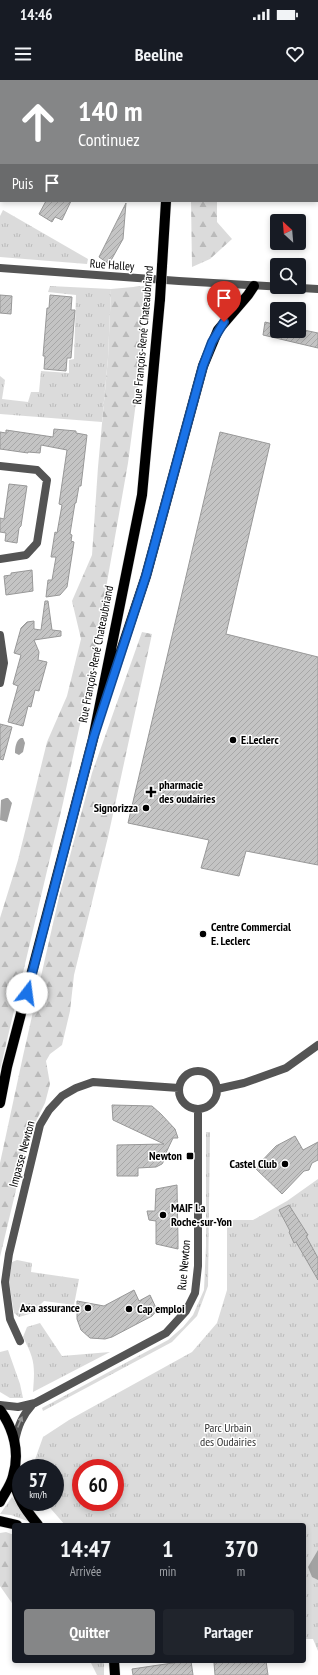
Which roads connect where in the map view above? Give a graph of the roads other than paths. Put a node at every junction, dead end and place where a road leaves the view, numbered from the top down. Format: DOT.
graph roads {
  1 [pos="166,202"];
  2 [pos="0,268"];
  3 [pos="254,286"];
  4 [pos="318,289"];
  5 [pos="0,466"];
  6 [pos="0,560"];
  7 [pos="0,635"];
  8 [pos="0,683"];
  9 [pos="93,739"];
  10 [pos="318,1045"];
  11 [pos="179,1088"];
  12 [pos="217,1089"];
  13 [pos="0,1103"];
  14 [pos="198,1110"];
  15 [pos="20,1341"];
  16 [pos="0,1405"];
  17 [pos="32,1405"];
  18 [pos="0,1410"];
  19 [pos="15,1441"];
  20 [pos="15,1459"];
  21 [pos="12,1479"];
  22 [pos="0,1502"];
  23 [pos="27,1511"];
  24 [pos="0,1521"];
  25 [pos="36,1523"];
  26 [pos="12,1524"];
  27 [pos="114,1663"];
  28 [pos="115,1675"];
  1 -- 9 [label="main road, Rue François-René Chateaubriand, bridge"];
  2 -- 3 [label="street, Rue Halley"];
  3 -- 4 [label="street, Rue Halley"];
  3 -- 9 [label="main road"];
  5 -- 6 [label="street"];
  7 -- 8 [label="street"];
  9 -- 13 [label="main road, Rue François-René Chateaubriand"];
  10 -- 12 [label="street"];
  11 -- 12 [label="street"];
  11 -- 14 [label="street"];
  11 -- 15 [label="street, Impasse Newton"];
  12 -- 14 [label="street"];
  14 -- 17 [label="street, Rue Newton"];
  16 -- 17 [label="street, Rue Newton"];
  19 -- 17 [label="street, Rue Newton, one-way"];
  18 -- 19 [label="main road"];
  19 -- 20 [label="main road"];
  21 -- 22 [label="main road"];
  23 -- 25 [label="main road"];
  24 -- 26 [label="main road"];
  27 -- 28 [label="main road"];
}
